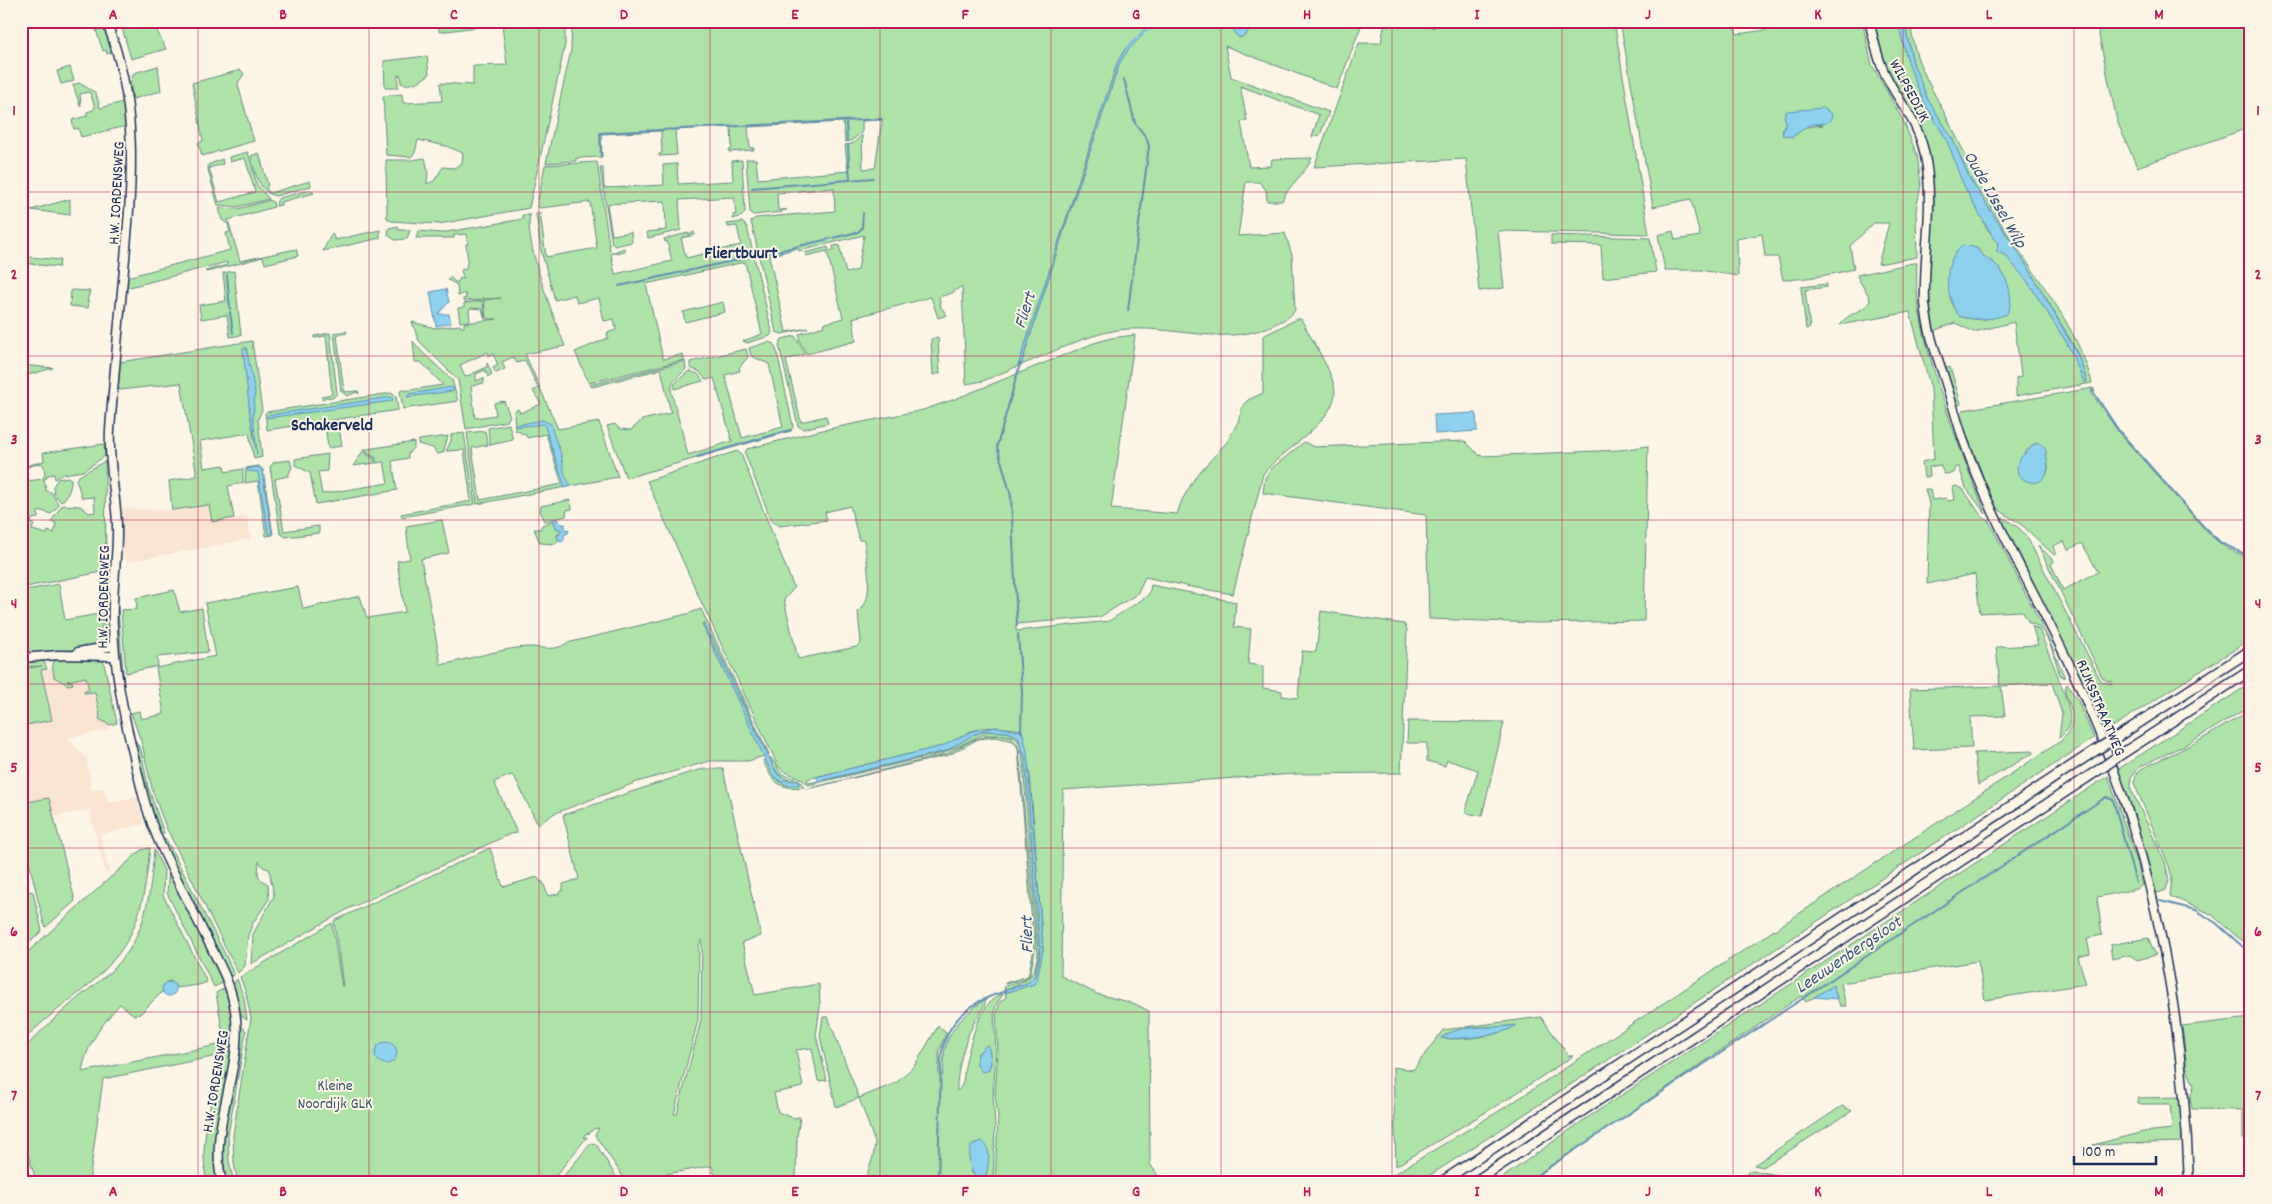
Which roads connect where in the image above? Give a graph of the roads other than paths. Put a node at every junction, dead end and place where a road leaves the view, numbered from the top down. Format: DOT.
graph roads {
  1 [pos="106,21"];
  2 [pos="1869,21"];
  3 [pos="1927,261"];
  4 [pos="114,646"];
  5 [pos="2251,650"];
  6 [pos="59,655"];
  7 [pos="114,656"];
  8 [pos="21,658"];
  9 [pos="2251,670"];
  10 [pos="222,1183"];
  11 [pos="1440,1183"];
  12 [pos="1473,1183"];
  13 [pos="2189,1183"];
  1 -- 4 [label="main road, H.W. IORDENSWEG"];
  2 -- 3 [label="main road, WILPSEDIJK"];
  3 -- 13 [label="main road, RIJKSSTRAATWEG"];
  4 -- 6 [label="main road"];
  4 -- 7 [label="main road, H.W. IORDENSWEG"];
  5 -- 11 [label="highway, bridge"];
  6 -- 7 [label="main road"];
  6 -- 8 [label="main road"];
  7 -- 10 [label="main road, H.W. IORDENSWEG"];
  9 -- 12 [label="highway, bridge"];
}
